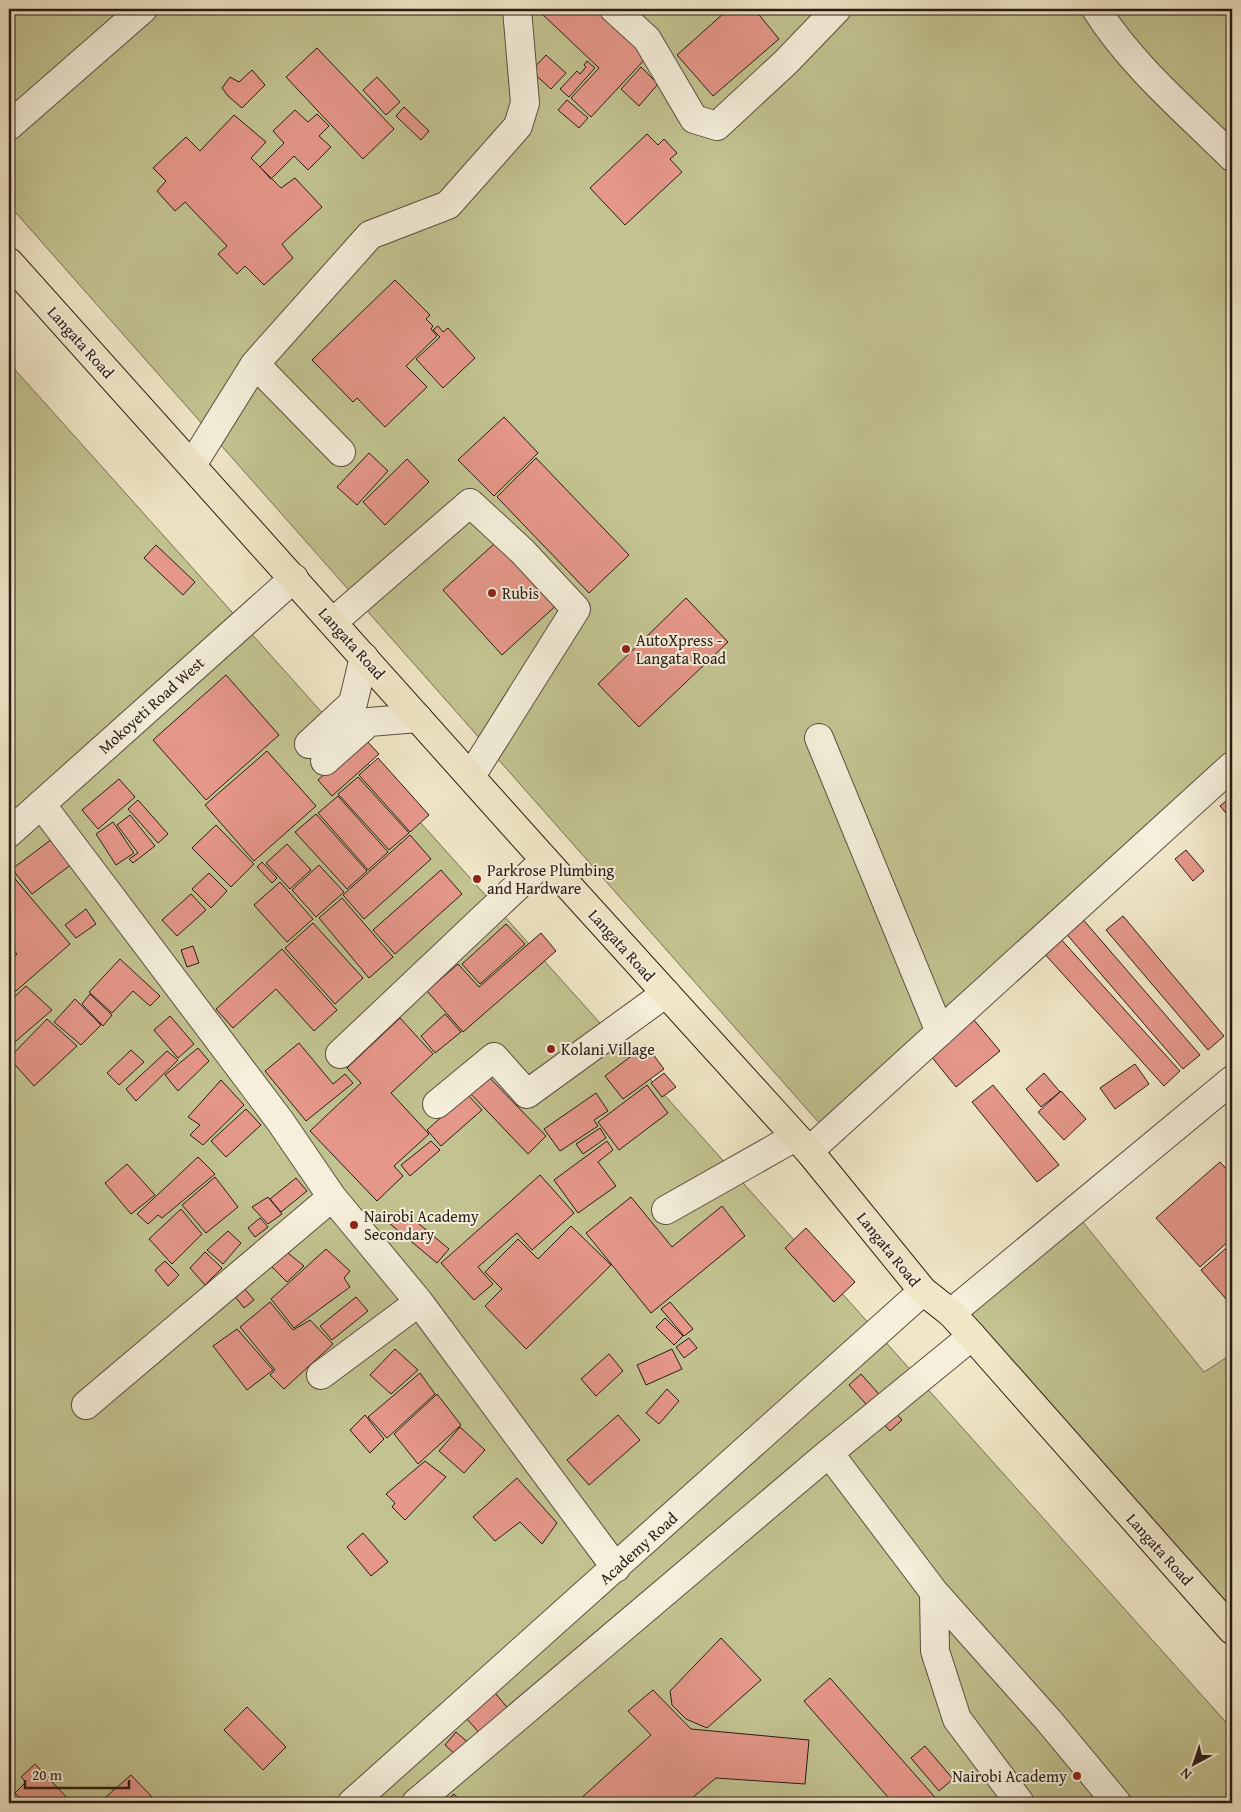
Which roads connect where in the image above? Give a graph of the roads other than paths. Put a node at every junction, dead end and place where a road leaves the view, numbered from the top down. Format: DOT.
graph roads {
  1 [pos="142,9"];
  2 [pos="518,9"];
  3 [pos="614,9"];
  4 [pos="837,9"];
  5 [pos="1096,9"];
  6 [pos="9,126"];
  7 [pos="1232,157"];
  8 [pos="9,262"];
  9 [pos="255,364"];
  10 [pos="341,452"];
  11 [pos="192,465"];
  12 [pos="294,578"];
  13 [pos="333,622"];
  14 [pos="364,657"];
  15 [pos="418,718"];
  16 [pos="819,738"];
  17 [pos="1232,766"];
  18 [pos="471,776"];
  19 [pos="41,804"];
  20 [pos="9,833"];
  21 [pos="545,860"];
  22 [pos="666,993"];
  23 [pos="940,1032"];
  24 [pos="340,1054"];
  25 [pos="1232,1080"];
  26 [pos="437,1104"];
  27 [pos="802,1144"];
  28 [pos="332,1197"];
  29 [pos="666,1210"];
  30 [pos="922,1291"];
  31 [pos="419,1302"];
  32 [pos="951,1313"];
  33 [pos="972,1336"];
  34 [pos="321,1375"];
  35 [pos="86,1405"];
  36 [pos="829,1453"];
  37 [pos="616,1568"];
  38 [pos="934,1592"];
  39 [pos="1231,1627"];
  40 [pos="352,1803"];
  41 [pos="416,1803"];
  42 [pos="1020,1803"];
  43 [pos="1117,1803"];
  1 -- 6 [label="street"];
  2 -- 9 [label="street"];
  3 -- 4 [label="street"];
  5 -- 7 [label="street"];
  8 -- 11 [label="main road, Langata Road"];
  9 -- 10 [label="street"];
  9 -- 11 [label="street"];
  11 -- 12 [label="main road, Langata Road"];
  12 -- 13 [label="main road, Langata Road"];
  12 -- 19 [label="street, Mokoyeti Road West"];
  13 -- 14 [label="main road, Langata Road"];
  13 -- 18 [label="street"];
  14 -- 15 [label="main road, Langata Road"];
  14 -- 15 [label="street"];
  15 -- 18 [label="main road, Langata Road"];
  16 -- 23 [label="street"];
  17 -- 23 [label="street"];
  18 -- 21 [label="main road, Langata Road"];
  19 -- 20 [label="street, Mokoyeti Road West"];
  19 -- 28 [label="street"];
  21 -- 22 [label="main road, Langata Road"];
  21 -- 24 [label="street"];
  22 -- 26 [label="street"];
  22 -- 27 [label="main road, Langata Road"];
  23 -- 27 [label="street"];
  25 -- 32 [label="street"];
  27 -- 29 [label="street"];
  27 -- 30 [label="main road, Langata Road"];
  28 -- 31 [label="street"];
  28 -- 35 [label="street"];
  30 -- 32 [label="main road, Langata Road"];
  30 -- 37 [label="street, Academy Road"];
  31 -- 34 [label="street"];
  31 -- 37 [label="street"];
  32 -- 33 [label="main road, Langata Road"];
  33 -- 36 [label="street"];
  33 -- 39 [label="main road, Langata Road"];
  36 -- 38 [label="street"];
  36 -- 41 [label="street"];
  37 -- 40 [label="street, Academy Road"];
  38 -- 42 [label="street"];
  38 -- 43 [label="street"];
}
